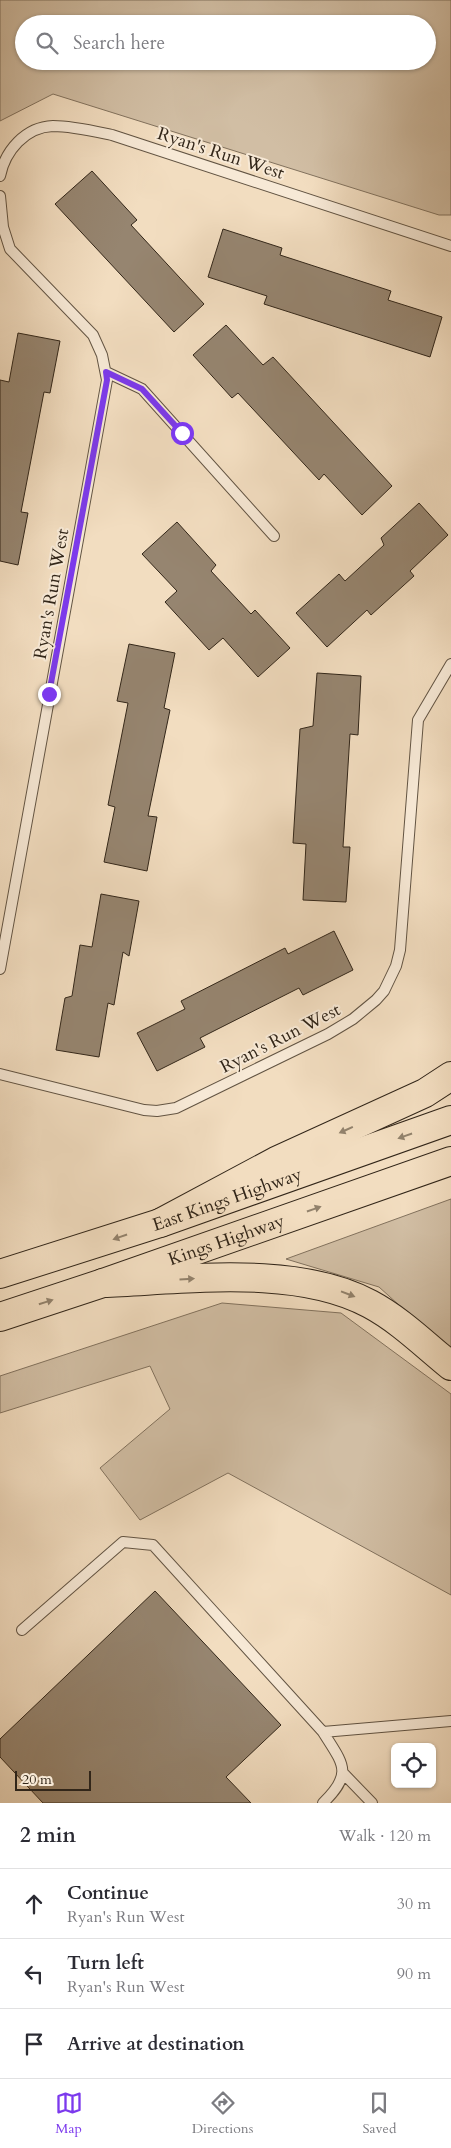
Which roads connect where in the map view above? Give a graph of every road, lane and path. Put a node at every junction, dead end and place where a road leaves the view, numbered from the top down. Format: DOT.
graph roads {
  1 [pos="0,176"];
  2 [pos="0,196"];
  3 [pos="451,246"];
  4 [pos="106,372"];
  5 [pos="274,536"];
  6 [pos="451,664"];
  7 [pos="0,969"];
  8 [pos="0,1074"];
  9 [pos="451,1076"];
  10 [pos="451,1120"];
  11 [pos="451,1161"];
  12 [pos="160,1223"];
  13 [pos="0,1274"];
  14 [pos="103,1283"];
  15 [pos="0,1316"];
  16 [pos="451,1366"];
  17 [pos="22,1630"];
  18 [pos="451,1721"];
  19 [pos="323,1732"];
  20 [pos="343,1773"];
  21 [pos="323,1803"];
  22 [pos="372,1803"];
  1 -- 3 [label="lane, Ryan's Run West"];
  2 -- 4 [label="lane, Ryan's Run West"];
  4 -- 5 [label="lane"];
  4 -- 7 [label="lane, Ryan's Run West"];
  6 -- 8 [label="lane, Ryan's Run West"];
  9 -- 12 [label="main road, one-way"];
  10 -- 12 [label="main road, East Kings Highway, one-way"];
  14 -- 11 [label="main road, Kings Highway, one-way"];
  12 -- 13 [label="main road, East Kings Highway, one-way"];
  15 -- 14 [label="main road, Kings Highway, one-way"];
  14 -- 16 [label="main road, one-way"];
  17 -- 19 [label="lane"];
  18 -- 19 [label="lane"];
  19 -- 20 [label="lane"];
  20 -- 21 [label="lane"];
  20 -- 22 [label="lane"];
}
